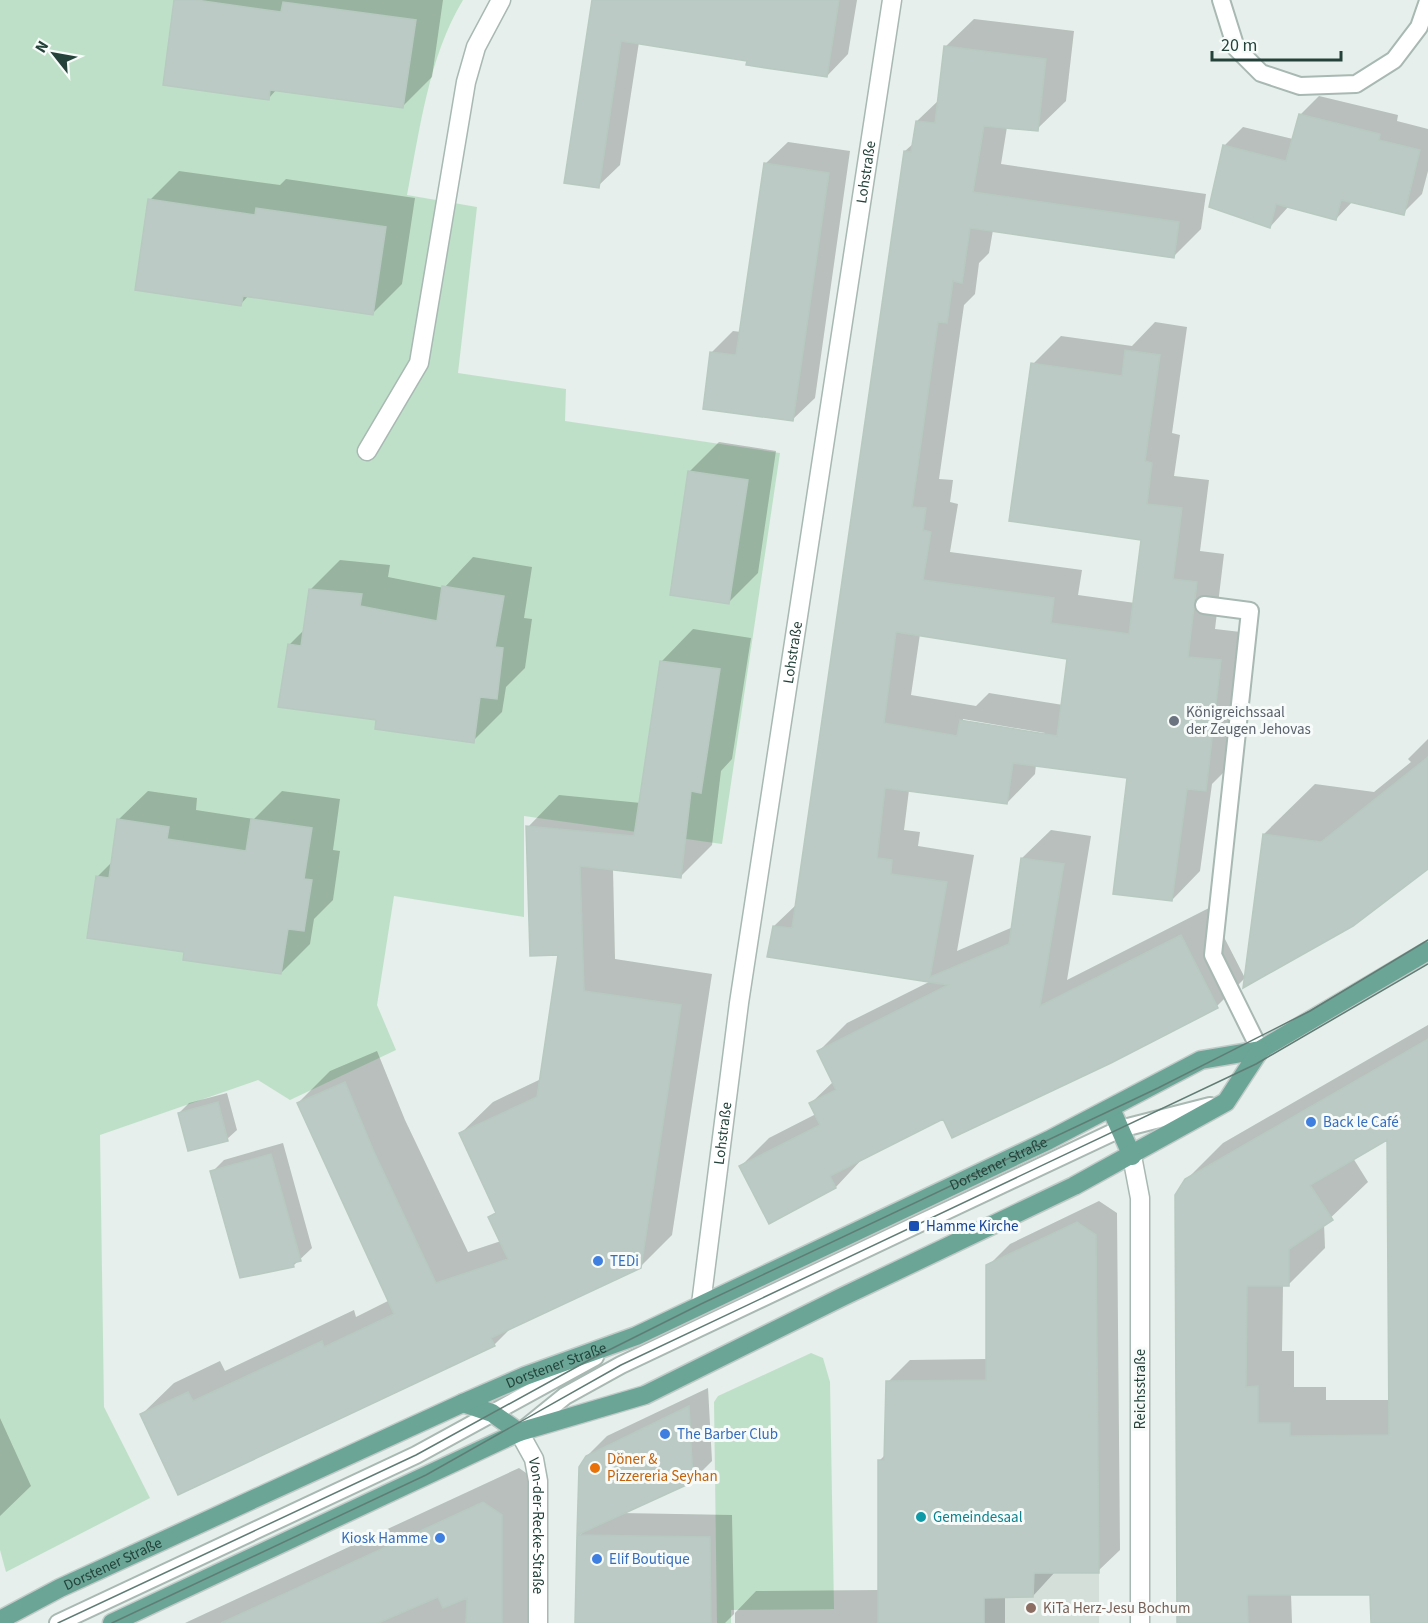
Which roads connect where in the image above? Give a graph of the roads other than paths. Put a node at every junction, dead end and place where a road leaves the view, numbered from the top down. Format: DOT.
graph roads {
  1 [pos="501,0"];
  2 [pos="892,0"];
  3 [pos="1221,0"];
  4 [pos="1428,2"];
  5 [pos="367,451"];
  6 [pos="1204,604"];
  7 [pos="1428,951"];
  8 [pos="1260,1050"];
  9 [pos="1226,1102"];
  10 [pos="1111,1109"];
  11 [pos="1120,1129"];
  12 [pos="1132,1156"];
  13 [pos="701,1304"];
  14 [pos="636,1336"];
  15 [pos="463,1403"];
  16 [pos="492,1413"];
  17 [pos="519,1432"];
  18 [pos="0,1620"];
  19 [pos="58,1623"];
  20 [pos="112,1623"];
  21 [pos="538,1623"];
  22 [pos="1140,1623"];
  1 -- 5 [label="street"];
  2 -- 13 [label="street, Lohstraße"];
  3 -- 4 [label="lane"];
  6 -- 8 [label="lane"];
  7 -- 8 [label="main road, Dorstener Straße"];
  8 -- 9 [label="main road, Dorstener Straße"];
  8 -- 10 [label="main road, Dorstener Straße"];
  9 -- 11 [label="lane"];
  9 -- 12 [label="main road, Dorstener Straße"];
  10 -- 11 [label="main road"];
  10 -- 13 [label="main road, Dorstener Straße"];
  11 -- 12 [label="main road"];
  11 -- 17 [label="lane"];
  12 -- 17 [label="main road, Dorstener Straße"];
  12 -- 22 [label="street, Reichsstraße"];
  13 -- 14 [label="main road, Dorstener Straße"];
  14 -- 15 [label="main road, Dorstener Straße"];
  14 -- 16 [label="lane"];
  15 -- 16 [label="main road"];
  15 -- 18 [label="main road, Dorstener Straße"];
  16 -- 17 [label="main road"];
  16 -- 19 [label="lane"];
  17 -- 20 [label="main road, Dorstener Straße"];
  17 -- 21 [label="street, Von-der-Recke-Straße"];
}
